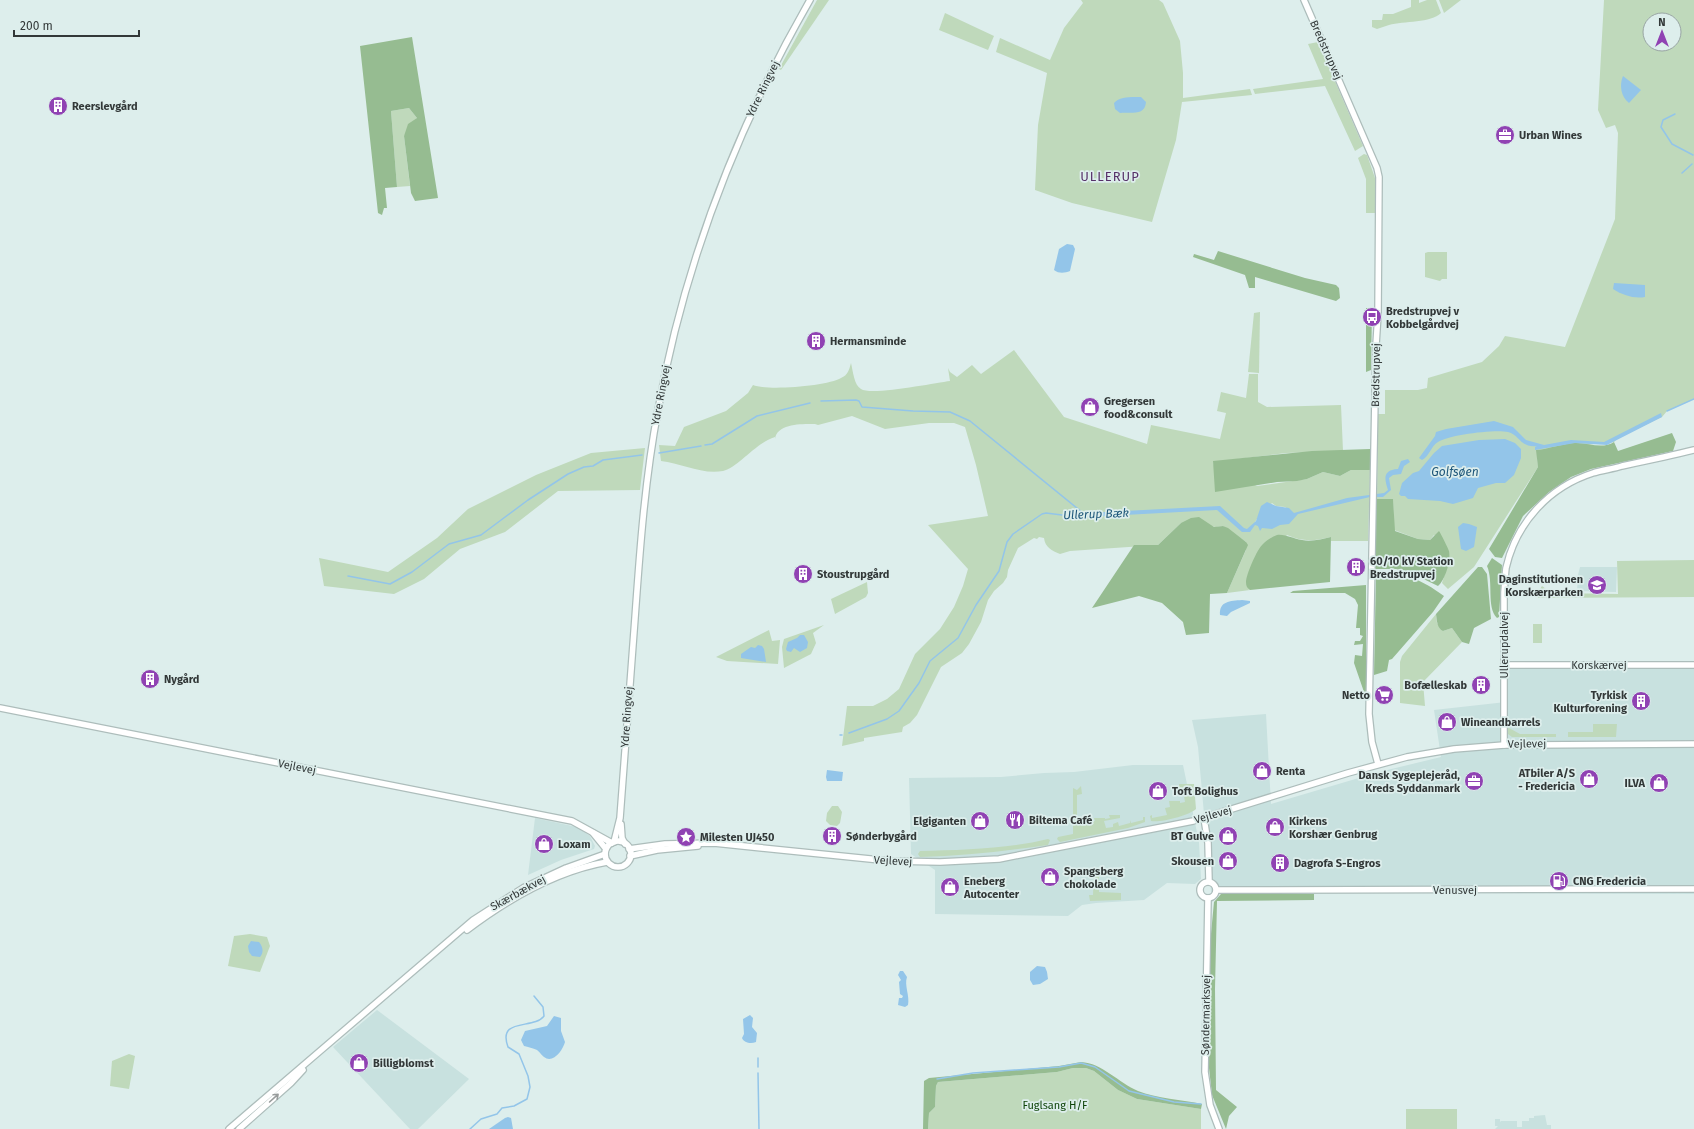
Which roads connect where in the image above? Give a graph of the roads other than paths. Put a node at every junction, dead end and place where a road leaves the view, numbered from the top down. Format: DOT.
graph roads {
  1 [pos="810,0"];
  2 [pos="1304,0"];
  3 [pos="1694,450"];
  4 [pos="1504,665"];
  5 [pos="1694,665"];
  6 [pos="0,708"];
  7 [pos="1504,744"];
  8 [pos="1694,744"];
  9 [pos="1378,764"];
  10 [pos="620,818"];
  11 [pos="1204,818"];
  12 [pos="592,831"];
  13 [pos="613,843"];
  14 [pos="728,844"];
  15 [pos="627,846"];
  16 [pos="606,852"];
  17 [pos="630,856"];
  18 [pos="608,862"];
  19 [pos="1209,881"];
  20 [pos="1694,889"];
  21 [pos="1217,890"];
  22 [pos="1208,898"];
  23 [pos="441,949"];
  24 [pos="313,1058"];
  25 [pos="228,1129"];
  26 [pos="239,1129"];
  27 [pos="1219,1129"];
  1 -- 10 [label="street, Ydre Ringvej"];
  2 -- 9 [label="street, Bredstrupvej"];
  3 -- 4 [label="street, Ullerupdalvej"];
  4 -- 5 [label="street, Korskærvej"];
  4 -- 7 [label="street, Ullerupdalvej"];
  6 -- 12 [label="street, Vejlevej"];
  7 -- 8 [label="street, Vejlevej"];
  7 -- 9 [label="street, Vejlevej"];
  9 -- 11 [label="street, Vejlevej"];
  10 -- 13 [label="street, Ydre Ringvej"];
  10 -- 15 [label="street, Ydre Ringvej"];
  11 -- 14 [label="street, Vejlevej"];
  11 -- 19 [label="street"];
  12 -- 13 [label="street, Vejlevej"];
  12 -- 16 [label="street, Vejlevej"];
  13 -- 15 [label="street"];
  13 -- 16 [label="street"];
  14 -- 15 [label="street, Vejlevej"];
  14 -- 17 [label="street, Vejlevej"];
  15 -- 17 [label="street"];
  16 -- 18 [label="street"];
  16 -- 23 [label="street, Skærbækvej"];
  17 -- 18 [label="street"];
  18 -- 23 [label="street, Skærbækvej"];
  19 -- 21 [label="street"];
  19 -- 22 [label="street"];
  20 -- 21 [label="street, Venusvej"];
  21 -- 22 [label="street"];
  22 -- 27 [label="street, Søndermarksvej"];
  23 -- 24 [label="street, Skærbækvej"];
  24 -- 25 [label="street, Skærbækvej"];
  26 -- 24 [label="street, Skærbækvej, one-way"];
}
